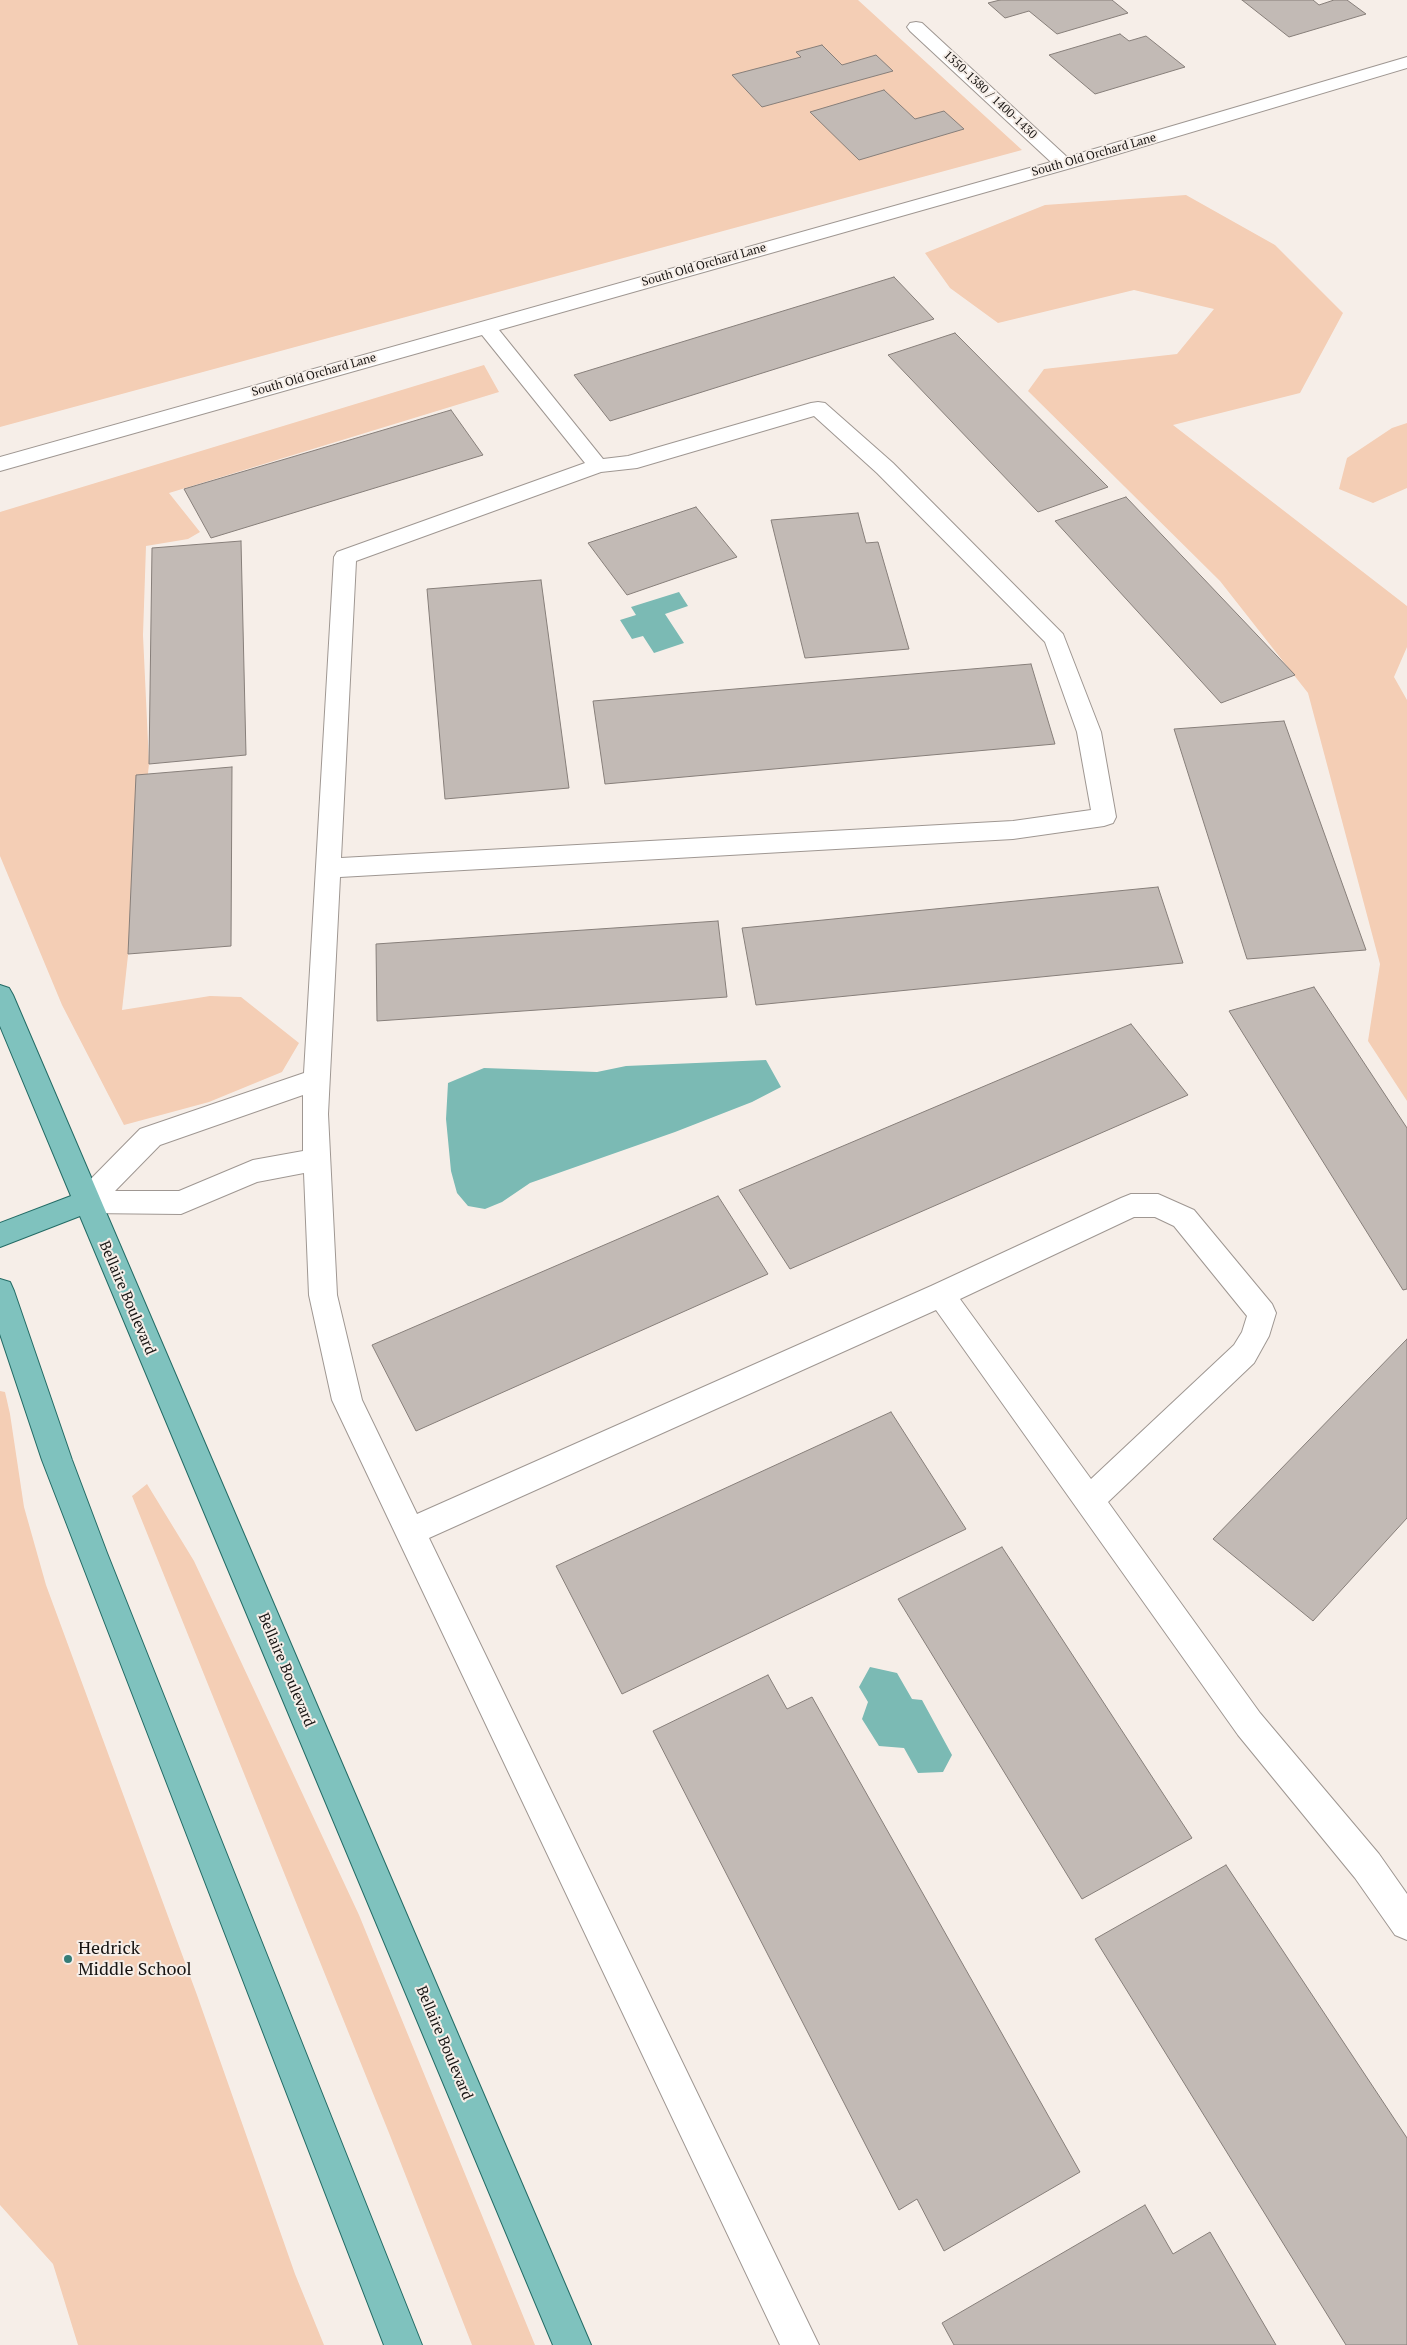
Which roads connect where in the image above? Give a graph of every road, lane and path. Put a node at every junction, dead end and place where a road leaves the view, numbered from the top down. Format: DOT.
graph roads {
  1 [pos="916,27"];
  2 [pos="1407,62"];
  3 [pos="1064,164"];
  4 [pos="486,327"];
  5 [pos="0,464"];
  6 [pos="598,466"];
  7 [pos="329,868"];
  8 [pos="0,995"];
  9 [pos="316,1079"];
  10 [pos="317,1160"];
  11 [pos="86,1202"];
  12 [pos="0,1235"];
  13 [pos="0,1291"];
  14 [pos="941,1295"];
  15 [pos="1089,1500"];
  16 [pos="410,1532"];
  17 [pos="1407,1923"];
  18 [pos="403,2345"];
  19 [pos="572,2345"];
  20 [pos="800,2345"];
  1 -- 3 [label="street, 1350-1380 / 1400-1430"];
  2 -- 3 [label="street, South Old Orchard Lane"];
  3 -- 4 [label="street, South Old Orchard Lane"];
  4 -- 5 [label="street, South Old Orchard Lane"];
  4 -- 6 [label="street"];
  6 -- 7 [label="street"];
  6 -- 7 [label="street"];
  7 -- 9 [label="street"];
  8 -- 11 [label="main road, Bellaire Boulevard"];
  9 -- 10 [label="street"];
  9 -- 11 [label="street"];
  10 -- 11 [label="street"];
  10 -- 16 [label="street"];
  11 -- 12 [label="main road"];
  11 -- 19 [label="main road, Bellaire Boulevard"];
  13 -- 18 [label="main road"];
  14 -- 15 [label="street"];
  14 -- 15 [label="street"];
  14 -- 16 [label="street"];
  15 -- 17 [label="street"];
  16 -- 20 [label="street"];
}
